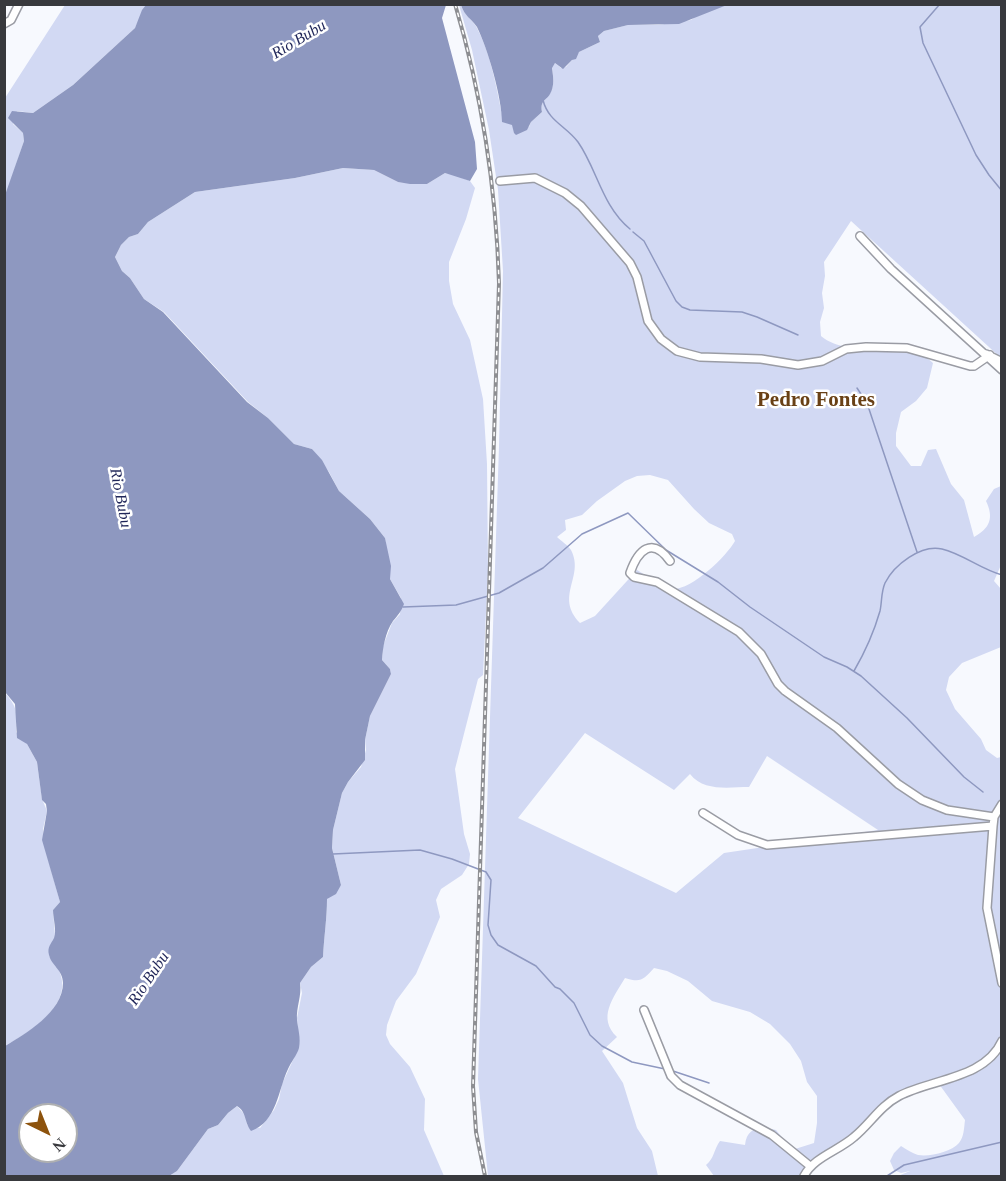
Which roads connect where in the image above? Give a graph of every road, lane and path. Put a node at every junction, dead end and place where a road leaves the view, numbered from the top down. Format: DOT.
graph roads {
  1 [pos="19,4"];
  2 [pos="4,24"];
  3 [pos="500,181"];
  4 [pos="860,237"];
  5 [pos="988,357"];
  6 [pos="1002,362"];
  7 [pos="1002,370"];
  8 [pos="670,561"];
  9 [pos="1002,804"];
  10 [pos="703,813"];
  11 [pos="994,817"];
  12 [pos="993,826"];
  13 [pos="1002,983"];
  14 [pos="644,1010"];
  15 [pos="1002,1041"];
  16 [pos="810,1166"];
  17 [pos="804,1176"];
  1 -- 2 [label="street"];
  3 -- 5 [label="street"];
  4 -- 5 [label="street"];
  5 -- 6 [label="street"];
  5 -- 7 [label="street"];
  8 -- 11 [label="street"];
  9 -- 11 [label="street"];
  10 -- 12 [label="street"];
  11 -- 12 [label="street"];
  12 -- 13 [label="street"];
  14 -- 16 [label="street"];
  15 -- 16 [label="street"];
  16 -- 17 [label="street"];
}
